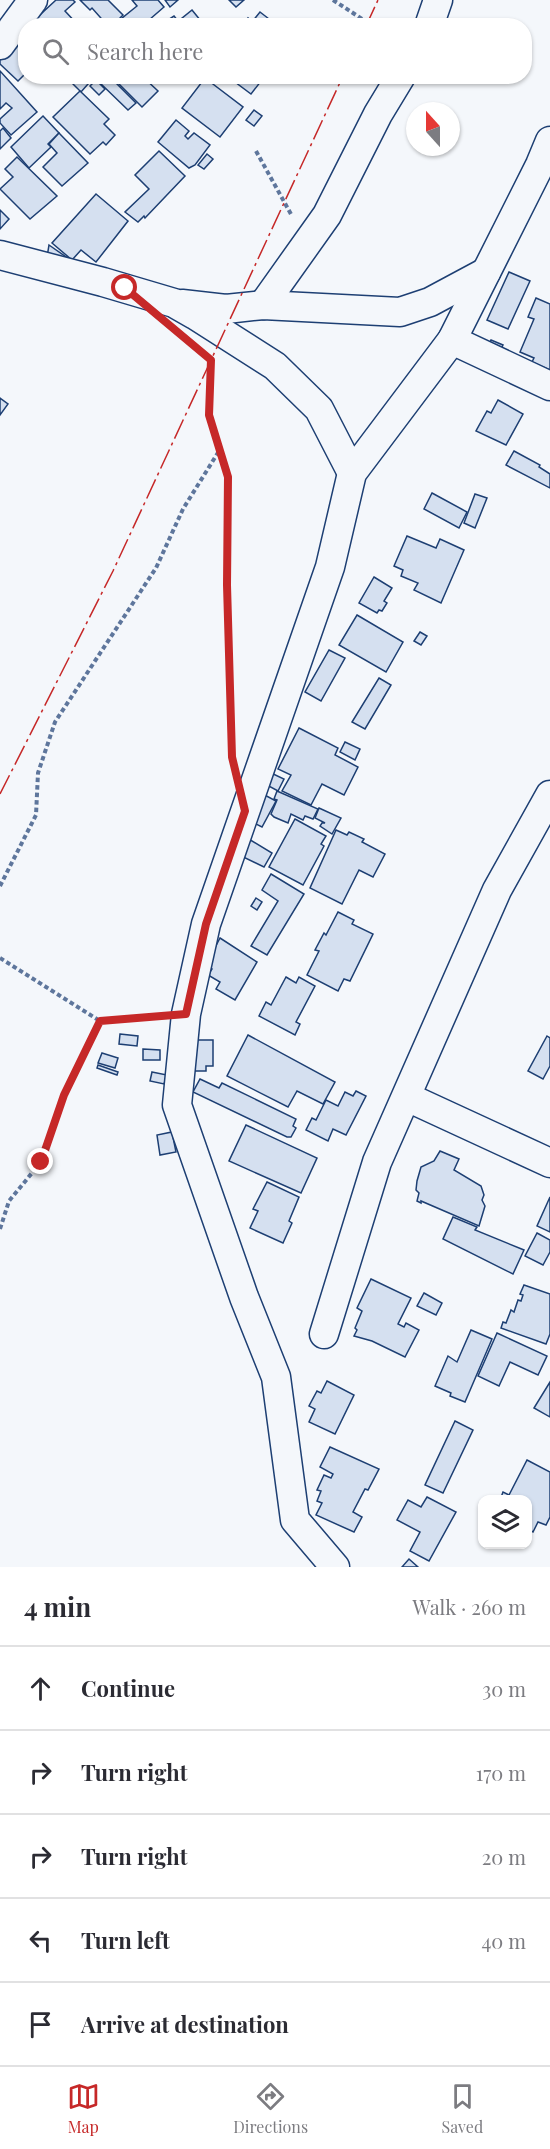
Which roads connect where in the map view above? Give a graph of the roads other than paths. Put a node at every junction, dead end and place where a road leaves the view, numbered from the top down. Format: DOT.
graph roads {
  1 [pos="33,0"];
  2 [pos="438,0"];
  3 [pos="20,18"];
  4 [pos="432,18"];
  5 [pos="18,20"];
  6 [pos="0,45"];
  7 [pos="396,84"];
  8 [pos="550,141"];
  9 [pos="0,255"];
  10 [pos="486,272"];
  11 [pos="174,303"];
  12 [pos="263,305"];
  13 [pos="452,339"];
  14 [pos="550,386"];
  15 [pos="352,473"];
  16 [pos="550,795"];
  17 [pos="407,1097"];
  18 [pos="550,1163"];
  19 [pos="324,1334"];
  20 [pos="335,1567"];
  1 -- 3 [label="street"];
  2 -- 4 [label="street"];
  5 -- 6 [label="street"];
  7 -- 12 [label="street"];
  8 -- 10 [label="street"];
  9 -- 11 [label="street"];
  10 -- 12 [label="street"];
  10 -- 13 [label="street"];
  11 -- 12 [label="street"];
  11 -- 15 [label="street"];
  13 -- 14 [label="street"];
  13 -- 15 [label="street"];
  15 -- 20 [label="street"];
  16 -- 17 [label="street"];
  17 -- 18 [label="street"];
  17 -- 19 [label="street"];
}
